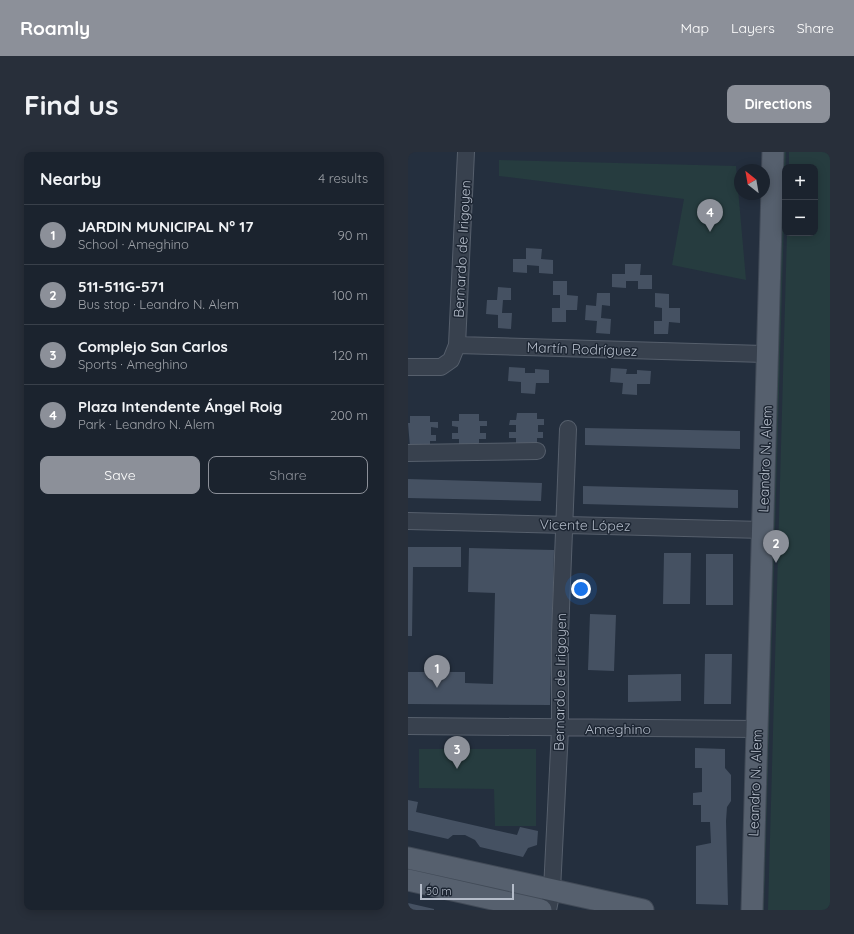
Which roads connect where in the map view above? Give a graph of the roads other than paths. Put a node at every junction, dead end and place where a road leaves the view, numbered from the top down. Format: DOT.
graph roads {
  1 [pos="466,152"];
  2 [pos="773,152"];
  3 [pos="458,345"];
  4 [pos="768,354"];
  5 [pos="408,367"];
  6 [pos="568,429"];
  7 [pos="537,451"];
  8 [pos="408,453"];
  9 [pos="408,521"];
  10 [pos="564,525"];
  11 [pos="763,530"];
  12 [pos="408,726"];
  13 [pos="560,729"];
  14 [pos="757,729"];
  15 [pos="408,858"];
  16 [pos="408,880"];
  17 [pos="552,890"];
  18 [pos="541,910"];
  19 [pos="548,910"];
  20 [pos="643,910"];
  21 [pos="752,910"];
  1 -- 3 [label="street, Bernardo de Irigoyen"];
  2 -- 4 [label="main road, Leandro N. Alem"];
  3 -- 4 [label="street, Martín Rodríguez"];
  3 -- 5 [label="street"];
  4 -- 11 [label="main road, Leandro N. Alem"];
  6 -- 10 [label="street, Bernardo de Irigoyen"];
  7 -- 8 [label="street"];
  9 -- 10 [label="street, Vicente López"];
  10 -- 11 [label="street, Vicente López"];
  10 -- 13 [label="street, Bernardo de Irigoyen"];
  11 -- 14 [label="main road, Leandro N. Alem"];
  12 -- 13 [label="street, Ameghino"];
  13 -- 14 [label="street, Ameghino"];
  13 -- 17 [label="street, Bernardo de Irigoyen"];
  14 -- 21 [label="main road, Leandro N. Alem"];
  15 -- 17 [label="main road"];
  16 -- 18 [label="main road"];
  17 -- 19 [label="street, Bernardo de Irigoyen"];
  17 -- 20 [label="main road"];
}
